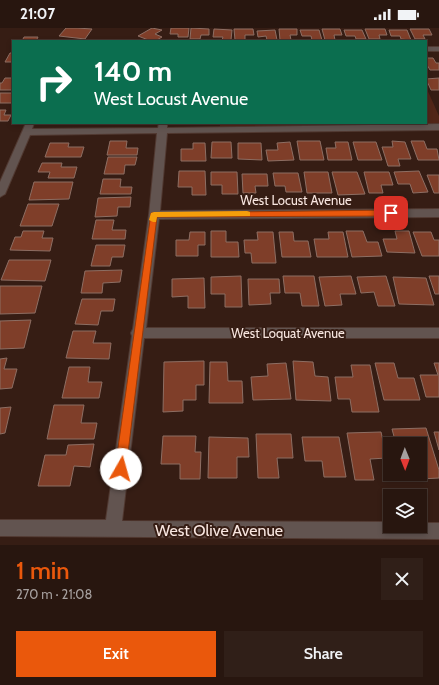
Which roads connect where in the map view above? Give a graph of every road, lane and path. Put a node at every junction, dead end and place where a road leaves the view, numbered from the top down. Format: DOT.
graph roads {
  1 [pos="427,49"];
  2 [pos="439,49"];
  3 [pos="162,126"];
  4 [pos="28,127"];
  5 [pos="439,127"];
  6 [pos="0,194"];
  7 [pos="439,213"];
  8 [pos="154,215"];
  9 [pos="439,332"];
  10 [pos="137,333"];
  11 [pos="0,528"];
  12 [pos="113,529"];
  13 [pos="439,531"];
  1 -- 2 [label="street"];
  3 -- 4 [label="street"];
  3 -- 5 [label="street"];
  3 -- 8 [label="street"];
  4 -- 6 [label="street"];
  7 -- 8 [label="street, West Locust Avenue"];
  8 -- 10 [label="street"];
  9 -- 10 [label="street, West Loquat Avenue"];
  10 -- 12 [label="street"];
  11 -- 12 [label="street, West Olive Avenue"];
  12 -- 13 [label="street, West Olive Avenue"];
}
